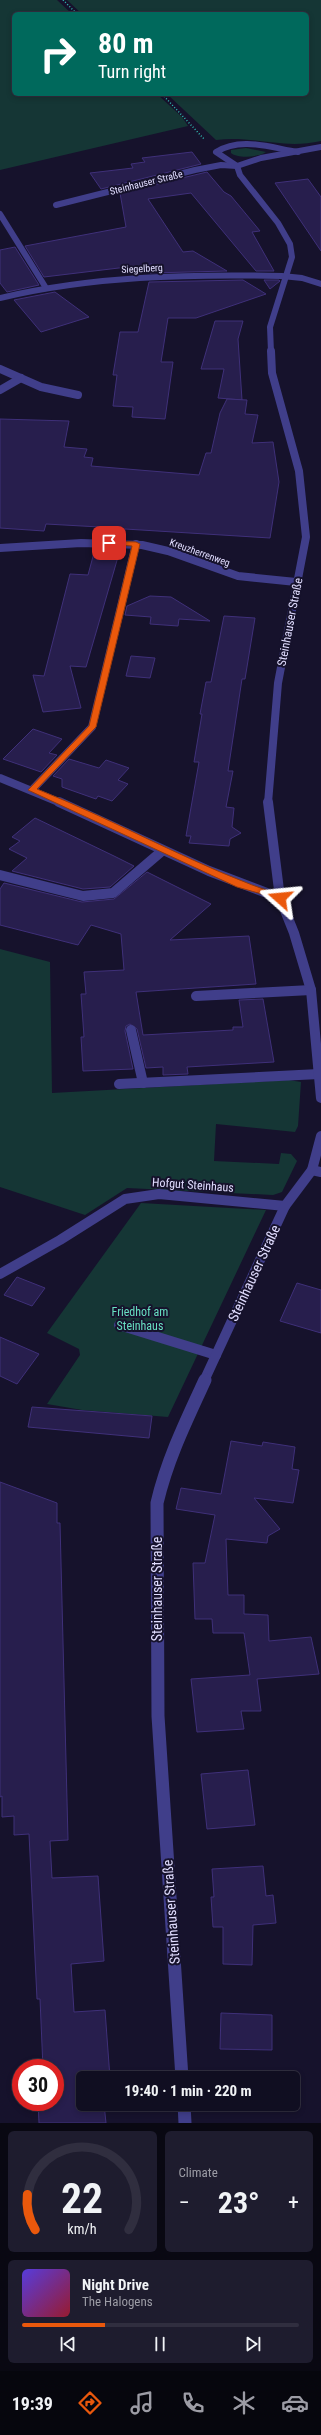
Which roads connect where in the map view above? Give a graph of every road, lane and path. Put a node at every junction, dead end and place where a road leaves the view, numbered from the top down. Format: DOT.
graph roads {
  1 [pos="62,0"];
  2 [pos="75,12"];
  3 [pos="164,96"];
  4 [pos="193,125"];
  5 [pos="321,147"];
  6 [pos="298,152"];
  7 [pos="237,166"];
  8 [pos="56,205"];
  9 [pos="0,214"];
  10 [pos="286,276"];
  11 [pos="321,284"];
  12 [pos="46,288"];
  13 [pos="0,298"];
  14 [pos="0,369"];
  15 [pos="21,378"];
  16 [pos="0,390"];
  17 [pos="78,395"];
  18 [pos="136,544"];
  19 [pos="0,548"];
  20 [pos="296,582"];
  21 [pos="0,778"];
  22 [pos="32,790"];
  23 [pos="162,851"];
  24 [pos="0,875"];
  25 [pos="280,898"];
  26 [pos="311,990"];
  27 [pos="196,996"];
  28 [pos="131,1030"];
  29 [pos="319,1074"];
  30 [pos="143,1083"];
  31 [pos="119,1084"];
  32 [pos="321,1098"];
  33 [pos="321,1136"];
  34 [pos="316,1171"];
  35 [pos="285,1206"];
  36 [pos="0,1274"];
  37 [pos="119,1325"];
  38 [pos="216,1355"];
  39 [pos="182,2071"];
  40 [pos="184,2111"];
  41 [pos="185,2123"];
  1 -- 2 [label="path"];
  3 -- 4 [label="path"];
  5 -- 6 [label="street, Steinhauser Straße"];
  6 -- 7 [label="street, Steinhauser Straße"];
  6 -- 7 [label="street, Steinhauser Straße"];
  7 -- 8 [label="street, Steinhauser Straße"];
  7 -- 10 [label="street, Steinhauser Straße"];
  9 -- 12 [label="street"];
  10 -- 11 [label="street, Siegelberg"];
  10 -- 12 [label="street, Siegelberg"];
  10 -- 20 [label="street, Steinhauser Straße"];
  12 -- 13 [label="street, Siegelberg"];
  14 -- 15 [label="street"];
  15 -- 16 [label="street"];
  15 -- 17 [label="street"];
  18 -- 19 [label="street, Kreuzherrenweg"];
  18 -- 20 [label="street, Kreuzherrenweg"];
  18 -- 22 [label="street"];
  20 -- 25 [label="street, Steinhauser Straße"];
  21 -- 22 [label="street"];
  22 -- 23 [label="street"];
  23 -- 24 [label="street"];
  23 -- 25 [label="street"];
  25 -- 26 [label="street, Steinhauser Straße"];
  26 -- 27 [label="street"];
  26 -- 29 [label="street, Steinhauser Straße"];
  28 -- 30 [label="street"];
  29 -- 30 [label="street"];
  29 -- 32 [label="street, Steinhauser Straße"];
  30 -- 31 [label="street"];
  33 -- 34 [label="street, Steinhauser Straße"];
  34 -- 35 [label="street, Steinhauser Straße"];
  35 -- 36 [label="street, Hofgut Steinhaus"];
  35 -- 38 [label="street, Steinhauser Straße"];
  37 -- 38 [label="street"];
  38 -- 39 [label="street, Steinhauser Straße"];
  40 -- 41 [label="street"];
}
